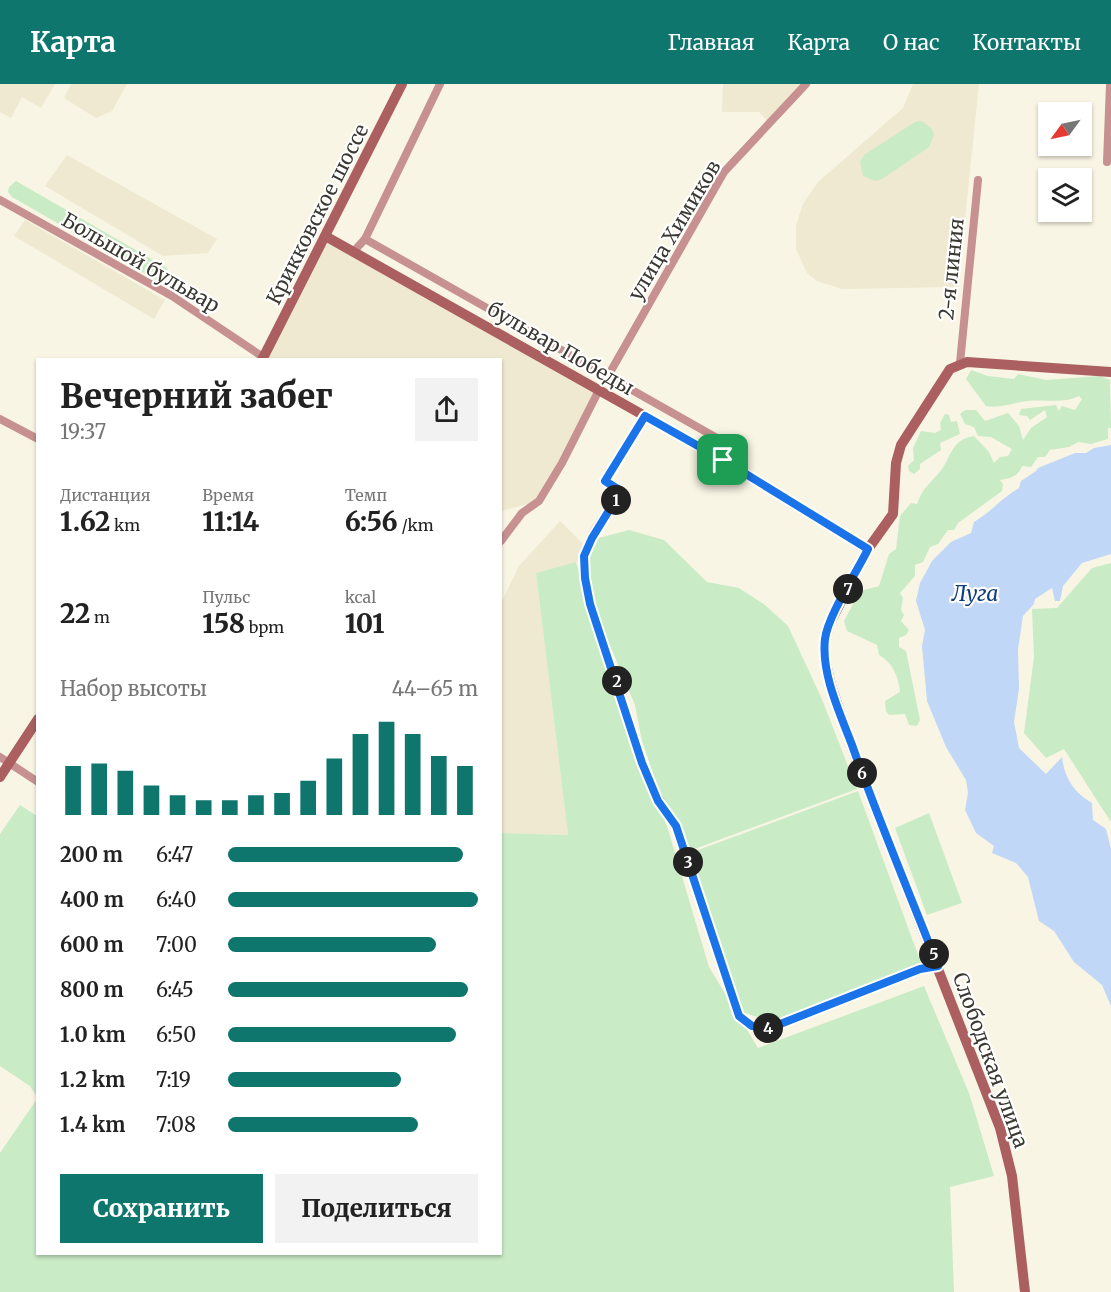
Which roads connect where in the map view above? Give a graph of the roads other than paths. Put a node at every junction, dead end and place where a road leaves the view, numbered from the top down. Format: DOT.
graph roads {
  1 [pos="394,84"];
  2 [pos="402,84"];
  3 [pos="440,84"];
  4 [pos="806,84"];
  5 [pos="1110,84"];
  6 [pos="1107,162"];
  7 [pos="978,180"];
  8 [pos="0,200"];
  9 [pos="327,237"];
  10 [pos="365,239"];
  11 [pos="354,251"];
  12 [pos="260,358"];
  13 [pos="960,363"];
  14 [pos="1111,372"];
  15 [pos="608,376"];
  16 [pos="600,390"];
  17 [pos="645,416"];
  18 [pos="0,418"];
  19 [pos="36,438"];
  20 [pos="723,460"];
  21 [pos="502,540"];
  22 [pos="868,549"];
  23 [pos="36,722"];
  24 [pos="36,732"];
  25 [pos="8,762"];
  26 [pos="0,777"];
  27 [pos="36,781"];
  28 [pos="0,788"];
  29 [pos="938,966"];
  30 [pos="1024,1292"];
  1 -- 12 [label="street"];
  2 -- 9 [label="street, Крикковское шоссе"];
  3 -- 10 [label="street"];
  4 -- 15 [label="street, улица Химиков"];
  5 -- 6 [label="street"];
  7 -- 13 [label="street, 2-я линия"];
  8 -- 12 [label="street, Большой бульвар"];
  9 -- 11 [label="street, бульвар Победы"];
  9 -- 12 [label="street, Крикковское шоссе"];
  10 -- 11 [label="street"];
  10 -- 15 [label="street"];
  11 -- 16 [label="street, бульвар Победы"];
  13 -- 14 [label="street"];
  13 -- 22 [label="street, Слободская улица"];
  15 -- 20 [label="street"];
  16 -- 17 [label="street, бульвар Победы"];
  16 -- 21 [label="street"];
  17 -- 20 [label="street, бульвар Победы"];
  17 -- 29 [label="street"];
  18 -- 19 [label="street"];
  20 -- 22 [label="street, бульвар Победы"];
  22 -- 29 [label="street, Слободская улица"];
  23 -- 25 [label="street"];
  24 -- 25 [label="street"];
  25 -- 26 [label="street"];
  25 -- 27 [label="street"];
  25 -- 28 [label="street"];
  29 -- 30 [label="street, Слободская улица"];
}
